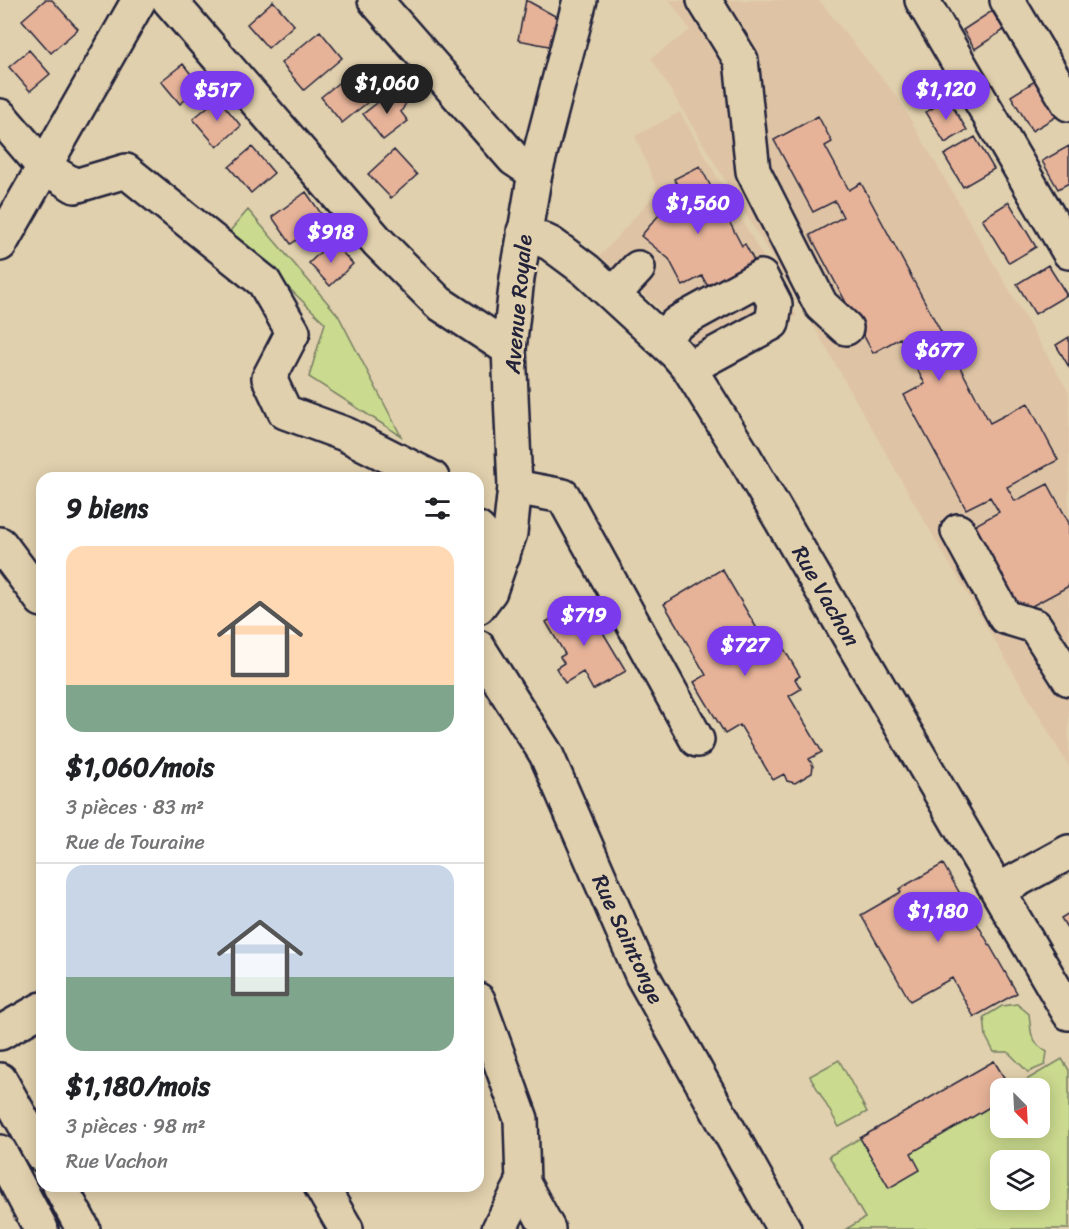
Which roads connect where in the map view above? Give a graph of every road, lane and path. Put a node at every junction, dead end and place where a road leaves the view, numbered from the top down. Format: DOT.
graph roads {
  1 [pos="139,0"];
  2 [pos="169,0"];
  3 [pos="375,0"];
  4 [pos="580,0"];
  5 [pos="704,0"];
  6 [pos="922,0"];
  7 [pos="1007,0"];
  8 [pos="1069,104"];
  9 [pos="0,116"];
  10 [pos="43,166"];
  11 [pos="535,173"];
  12 [pos="524,231"];
  13 [pos="0,243"];
  14 [pos="1069,252"];
  15 [pos="638,268"];
  16 [pos="614,294"];
  17 [pos="846,328"];
  18 [pos="660,337"];
  19 [pos="509,349"];
  20 [pos="689,368"];
  21 [pos="420,472"];
  22 [pos="515,487"];
  23 [pos="958,531"];
  24 [pos="484,535"];
  25 [pos="0,544"];
  26 [pos="503,556"];
  27 [pos="36,592"];
  28 [pos="484,599"];
  29 [pos="484,656"];
  30 [pos="1069,680"];
  31 [pos="697,740"];
  32 [pos="1069,852"];
  33 [pos="999,890"];
  34 [pos="36,1012"];
  35 [pos="1069,1013"];
  36 [pos="484,1016"];
  37 [pos="0,1033"];
  38 [pos="0,1080"];
  39 [pos="36,1144"];
  40 [pos="0,1152"];
  41 [pos="523,1183"];
  42 [pos="63,1192"];
  43 [pos="324,1192"];
  44 [pos="41,1229"];
  45 [pos="83,1229"];
  46 [pos="346,1229"];
  47 [pos="499,1229"];
  48 [pos="548,1229"];
  49 [pos="784,1229"];
  1 -- 10 [label="street"];
  2 -- 19 [label="street"];
  3 -- 11 [label="street"];
  4 -- 11 [label="street, Avenue Royale"];
  5 -- 17 [label="street"];
  6 -- 14 [label="street"];
  7 -- 8 [label="street"];
  9 -- 10 [label="street"];
  10 -- 13 [label="street"];
  10 -- 21 [label="street"];
  11 -- 12 [label="street, Avenue Royale"];
  12 -- 16 [label="street, Rue Vachon"];
  12 -- 19 [label="street, Avenue Royale"];
  15 -- 16 [label="street"];
  16 -- 18 [label="street, Rue Vachon"];
  18 -- 20 [label="street, Rue Vachon"];
  18 -- 20 [label="street"];
  19 -- 22 [label="street, Avenue Royale"];
  20 -- 33 [label="street, Rue Vachon"];
  22 -- 26 [label="street, Avenue Royale"];
  22 -- 31 [label="street"];
  23 -- 30 [label="street"];
  24 -- 26 [label="street"];
  25 -- 27 [label="street"];
  26 -- 28 [label="street, Avenue Royale"];
  29 -- 49 [label="street, Rue Saintonge"];
  32 -- 33 [label="street"];
  33 -- 35 [label="street, Rue Vachon"];
  34 -- 37 [label="street"];
  36 -- 41 [label="street"];
  38 -- 39 [label="street"];
  40 -- 44 [label="street"];
  41 -- 47 [label="street"];
  41 -- 48 [label="street"];
  42 -- 45 [label="street"];
  43 -- 46 [label="street"];
}
